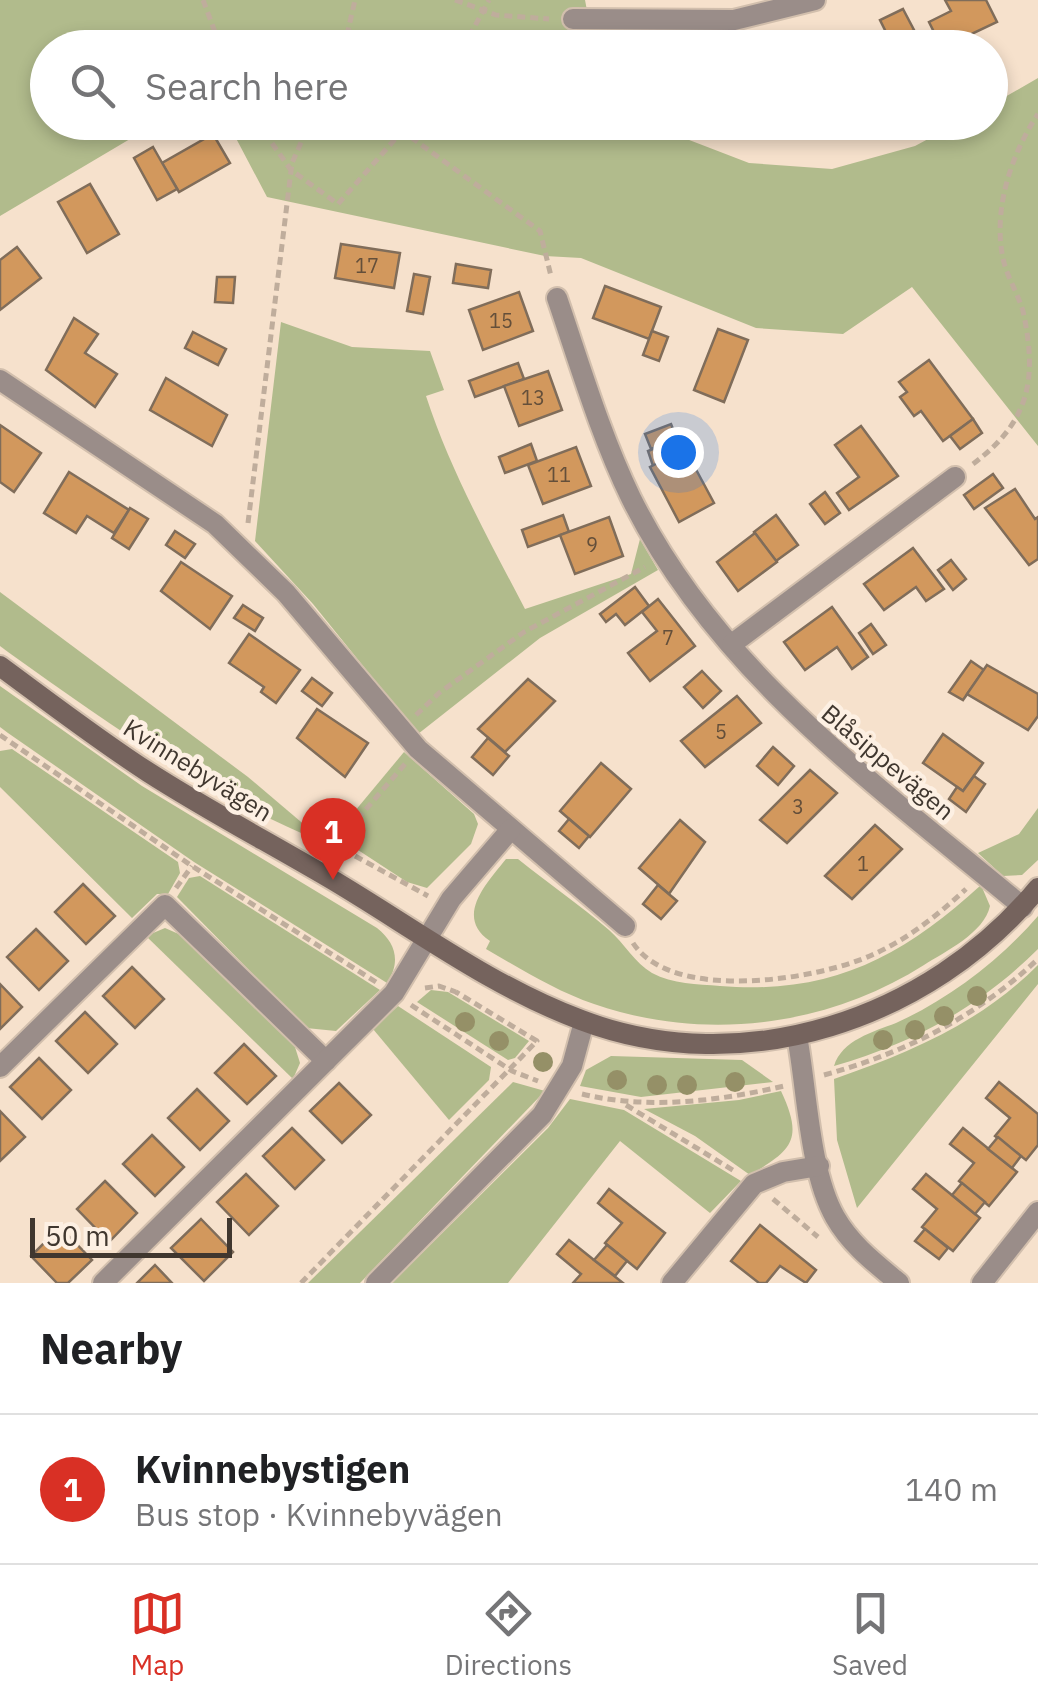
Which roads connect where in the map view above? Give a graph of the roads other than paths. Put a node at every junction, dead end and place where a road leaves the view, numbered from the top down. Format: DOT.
graph roads {
  1 [pos="815,0"];
  2 [pos="573,19"];
  3 [pos="557,298"];
  4 [pos="0,380"];
  5 [pos="955,478"];
  6 [pos="732,644"];
  7 [pos="0,666"];
  8 [pos="512,830"];
  9 [pos="1038,888"];
  10 [pos="1023,907"];
  11 [pos="625,926"];
  12 [pos="428,938"];
  13 [pos="584,1022"];
  14 [pos="797,1036"];
  15 [pos="326,1062"];
  16 [pos="0,1067"];
  17 [pos="820,1166"];
  18 [pos="1038,1212"];
  19 [pos="102,1283"];
  20 [pos="376,1283"];
  21 [pos="672,1283"];
  22 [pos="899,1283"];
  23 [pos="982,1283"];
  1 -- 2 [label="street"];
  3 -- 6 [label="street, Blåsippevägen"];
  4 -- 8 [label="street"];
  5 -- 6 [label="street"];
  6 -- 10 [label="street, Blåsippevägen"];
  7 -- 12 [label="street, Kvinnebyvägen"];
  8 -- 11 [label="street"];
  8 -- 12 [label="street"];
  9 -- 10 [label="street, Kvinnebyvägen"];
  10 -- 14 [label="street, Kvinnebyvägen"];
  12 -- 13 [label="street, Kvinnebyvägen"];
  12 -- 15 [label="street"];
  13 -- 14 [label="street, Kvinnebyvägen"];
  13 -- 20 [label="street"];
  14 -- 17 [label="street"];
  15 -- 16 [label="street"];
  15 -- 19 [label="street"];
  17 -- 21 [label="street"];
  17 -- 22 [label="street"];
  18 -- 23 [label="street"];
}
